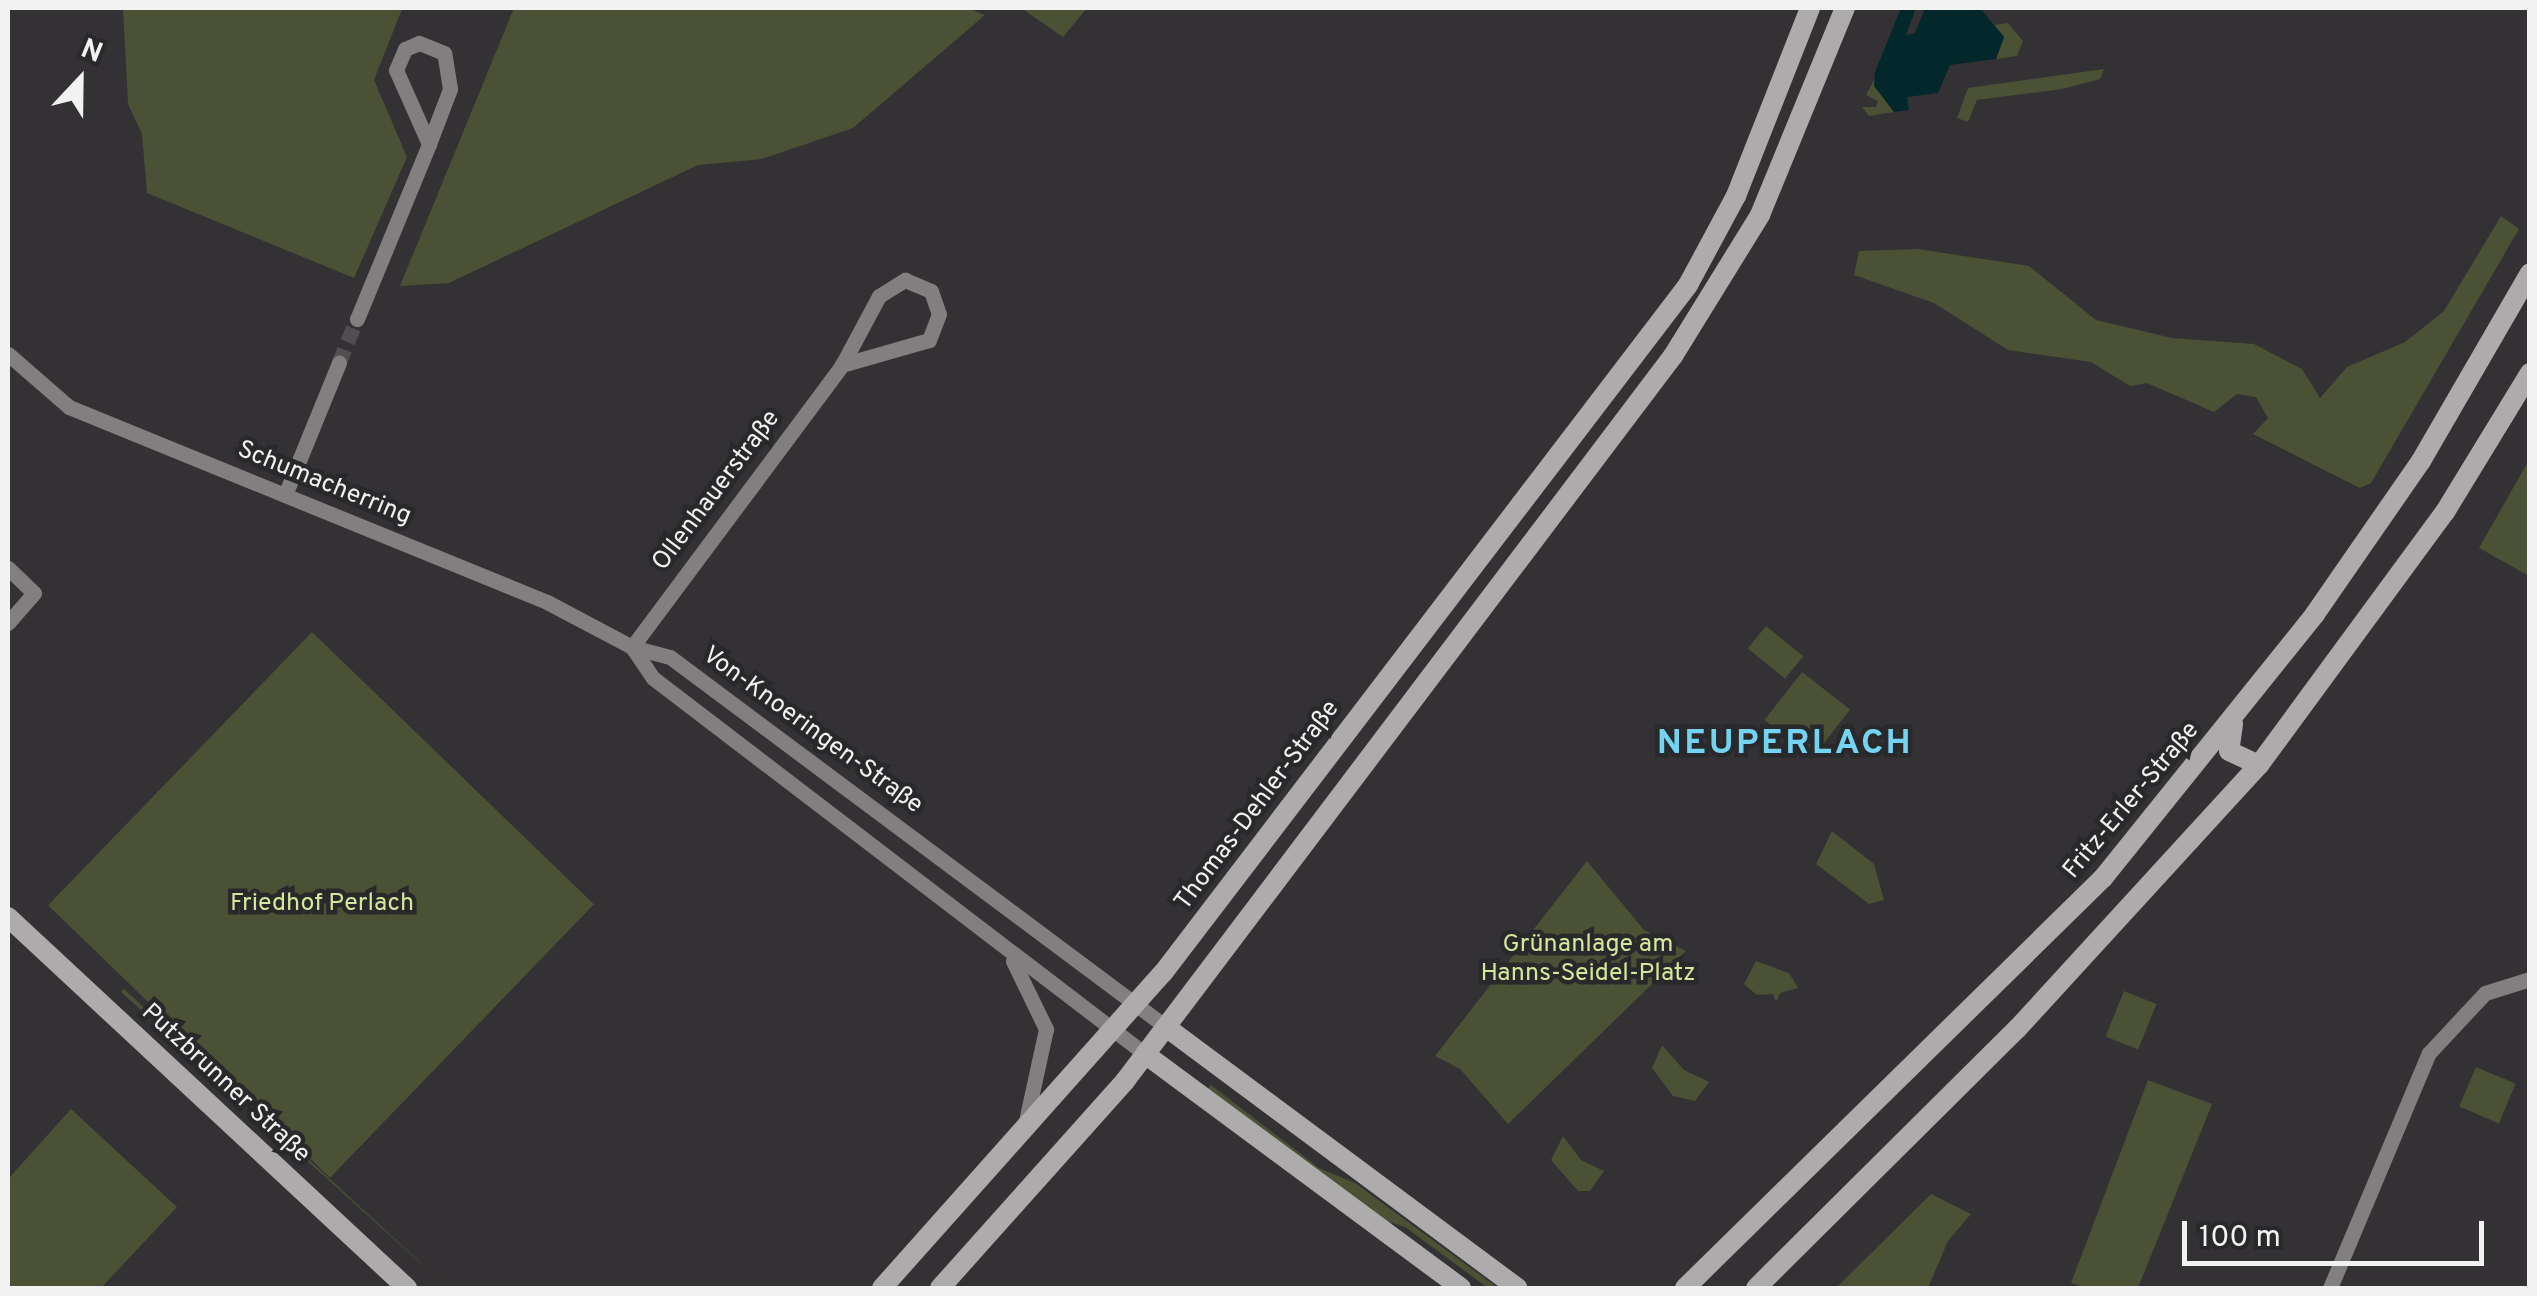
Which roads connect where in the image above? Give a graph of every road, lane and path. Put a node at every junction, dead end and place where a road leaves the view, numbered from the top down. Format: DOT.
graph roads {
  1 [pos="1810,8"];
  2 [pos="1845,8"];
  3 [pos="428,144"];
  4 [pos="2530,273"];
  5 [pos="356,319"];
  6 [pos="1649,333"];
  7 [pos="8,354"];
  8 [pos="1673,356"];
  9 [pos="338,363"];
  10 [pos="842,365"];
  11 [pos="2530,372"];
  12 [pos="284,495"];
  13 [pos="8,568"];
  14 [pos="8,623"];
  15 [pos="632,647"];
  16 [pos="2235,717"];
  17 [pos="2258,765"];
  18 [pos="8,917"];
  19 [pos="994,939"];
  20 [pos="2530,979"];
  21 [pos="1136,1004"];
  22 [pos="1166,1027"];
  23 [pos="1113,1030"];
  24 [pos="1146,1054"];
  25 [pos="1020,1139"];
  26 [pos="407,1288"];
  27 [pos="882,1288"];
  28 [pos="940,1288"];
  29 [pos="1460,1288"];
  30 [pos="1518,1288"];
  31 [pos="1684,1288"];
  32 [pos="1756,1288"];
  33 [pos="2330,1288"];
  1 -- 6 [label="main road, Thomas-Dehler-Straße"];
  2 -- 8 [label="main road"];
  3 -- 3 [label="street"];
  3 -- 5 [label="street"];
  4 -- 16 [label="main road, Fritz-Erler-Straße"];
  6 -- 8 [label="main road"];
  6 -- 21 [label="main road, Thomas-Dehler-Straße"];
  7 -- 12 [label="street, Schumacherring"];
  8 -- 22 [label="main road"];
  9 -- 12 [label="street"];
  10 -- 10 [label="street, Ollenhauerstraße"];
  10 -- 15 [label="street, Ollenhauerstraße"];
  11 -- 17 [label="main road"];
  12 -- 15 [label="street, Schumacherring"];
  13 -- 14 [label="street"];
  15 -- 19 [label="street, Von-Knoeringen-Straße"];
  15 -- 21 [label="street, Von-Knoeringen-Straße"];
  16 -- 17 [label="main road"];
  16 -- 31 [label="main road, Fritz-Erler-Straße"];
  17 -- 32 [label="main road"];
  18 -- 26 [label="main road, Putzbrunner Straße"];
  19 -- 23 [label="street, Von-Knoeringen-Straße"];
  19 -- 25 [label="street, Von-Knoeringen-Straße"];
  20 -- 33 [label="street"];
  21 -- 22 [label="street"];
  21 -- 23 [label="main road, Thomas-Dehler-Straße"];
  22 -- 24 [label="main road"];
  22 -- 30 [label="main road"];
  23 -- 24 [label="street, Von-Knoeringen-Straße"];
  23 -- 25 [label="main road, Thomas-Dehler-Straße"];
  24 -- 28 [label="main road"];
  24 -- 29 [label="main road, Von-Knoeringen-Straße"];
  25 -- 27 [label="main road, Thomas-Dehler-Straße"];
}
